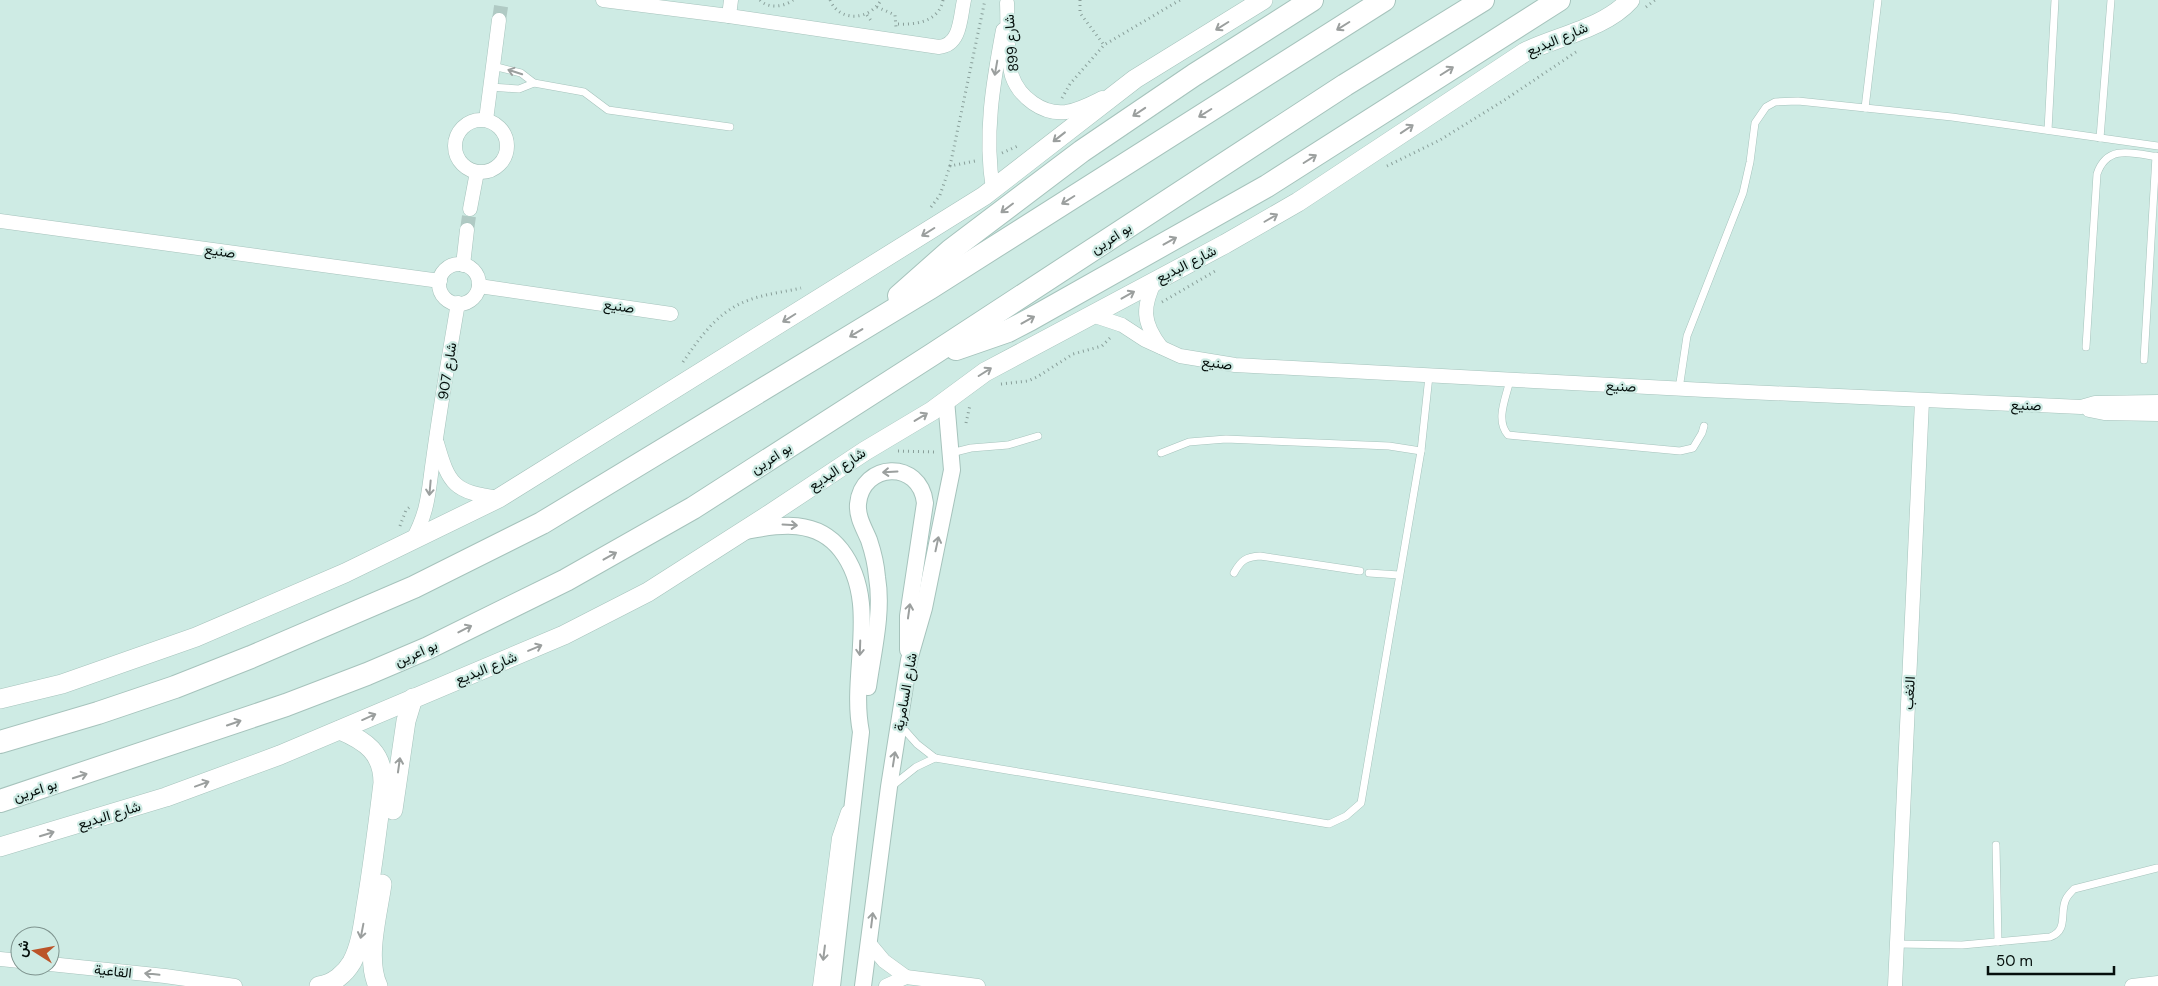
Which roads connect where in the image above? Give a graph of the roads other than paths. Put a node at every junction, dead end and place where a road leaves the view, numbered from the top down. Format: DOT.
graph roads {
  1 [pos="603,0"];
  2 [pos="731,0"];
  3 [pos="964,0"];
  4 [pos="1263,0"];
  5 [pos="1312,0"];
  6 [pos="1384,0"];
  7 [pos="1483,0"];
  8 [pos="1559,0"];
  9 [pos="1630,0"];
  10 [pos="1878,0"];
  11 [pos="2055,0"];
  12 [pos="2111,0"];
  13 [pos="1008,1"];
  14 [pos="663,4"];
  15 [pos="729,16"];
  16 [pos="499,20"];
  17 [pos="493,66"];
  18 [pos="534,83"];
  19 [pos="490,87"];
  20 [pos="1120,90"];
  21 [pos="1865,108"];
  22 [pos="486,120"];
  23 [pos="730,127"];
  24 [pos="2048,130"];
  25 [pos="2100,138"];
  26 [pos="2158,146"];
  27 [pos="2157,157"];
  28 [pos="478,172"];
  29 [pos="993,189"];
  30 [pos="470,209"];
  31 [pos="0,221"];
  32 [pos="467,230"];
  33 [pos="463,264"];
  34 [pos="1156,279"];
  35 [pos="440,281"];
  36 [pos="479,286"];
  37 [pos="458,304"];
  38 [pos="671,314"];
  39 [pos="1092,315"];
  40 [pos="881,317"];
  41 [pos="2086,347"];
  42 [pos="1164,350"];
  43 [pos="933,354"];
  44 [pos="2144,360"];
  45 [pos="1430,376"];
  46 [pos="1510,380"];
  47 [pos="1679,389"];
  48 [pos="946,400"];
  49 [pos="1922,401"];
  50 [pos="2158,402"];
  51 [pos="2081,407"];
  52 [pos="2158,414"];
  53 [pos="1704,426"];
  54 [pos="1038,436"];
  55 [pos="436,440"];
  56 [pos="1421,451"];
  57 [pos="951,453"];
  58 [pos="1161,453"];
  59 [pos="499,498"];
  60 [pos="742,532"];
  61 [pos="405,536"];
  62 [pos="1360,572"];
  63 [pos="1234,573"];
  64 [pos="1369,573"];
  65 [pos="1398,575"];
  66 [pos="909,660"];
  67 [pos="413,698"];
  68 [pos="0,700"];
  69 [pos="899,724"];
  70 [pos="340,730"];
  71 [pos="861,732"];
  72 [pos="0,742"];
  73 [pos="935,758"];
  74 [pos="889,787"];
  75 [pos="0,801"];
  76 [pos="853,803"];
  77 [pos="1996,844"];
  78 [pos="0,847"];
  79 [pos="2156,868"];
  80 [pos="1998,942"];
  81 [pos="869,943"];
  82 [pos="1897,944"];
  83 [pos="60,965"];
  84 [pos="906,977"];
  85 [pos="2158,983"];
  86 [pos="235,986"];
  87 [pos="319,986"];
  88 [pos="378,986"];
  89 [pos="820,986"];
  90 [pos="832,986"];
  91 [pos="863,986"];
  92 [pos="886,986"];
  93 [pos="978,986"];
  94 [pos="1895,986"];
  95 [pos="2132,986"];
  1 -- 14 [label="street"];
  2 -- 15 [label="street"];
  3 -- 15 [label="street"];
  4 -- 20 [label="main road, one-way"];
  5 -- 40 [label="highway, one-way"];
  6 -- 40 [label="highway, one-way"];
  7 -- 43 [label="highway, بو اعرين"];
  43 -- 8 [label="highway, one-way"];
  34 -- 9 [label="main road, شارع البديع, one-way"];
  10 -- 21 [label="lane"];
  11 -- 24 [label="lane"];
  12 -- 25 [label="lane"];
  13 -- 20 [label="street, شارع 899"];
  13 -- 29 [label="street, شارع 899, one-way"];
  14 -- 15 [label="street"];
  16 -- 17 [label="street"];
  18 -- 17 [label="lane, one-way"];
  17 -- 19 [label="street"];
  18 -- 19 [label="lane"];
  18 -- 23 [label="lane"];
  19 -- 22 [label="street"];
  20 -- 29 [label="main road, one-way"];
  21 -- 24 [label="lane"];
  21 -- 47 [label="lane"];
  22 -- 28 [label="street"];
  22 -- 28 [label="street"];
  24 -- 25 [label="lane"];
  25 -- 26 [label="lane"];
  27 -- 41 [label="lane"];
  27 -- 44 [label="lane"];
  28 -- 30 [label="street"];
  29 -- 59 [label="main road, one-way"];
  31 -- 35 [label="street, صنيع"];
  32 -- 33 [label="street"];
  33 -- 35 [label="street"];
  33 -- 36 [label="street"];
  39 -- 34 [label="main road, شارع البديع, one-way"];
  34 -- 42 [label="street"];
  35 -- 37 [label="street"];
  36 -- 37 [label="street"];
  36 -- 38 [label="street, صنيع"];
  37 -- 55 [label="street, شارع 907"];
  39 -- 42 [label="street, صنيع"];
  48 -- 39 [label="main road, شارع البديع, one-way"];
  40 -- 72 [label="highway, one-way"];
  42 -- 45 [label="street, صنيع"];
  75 -- 43 [label="highway, بو اعرين, one-way"];
  45 -- 46 [label="street, صنيع"];
  45 -- 56 [label="lane"];
  46 -- 47 [label="street, صنيع"];
  46 -- 53 [label="lane"];
  47 -- 49 [label="street, صنيع"];
  48 -- 57 [label="street, شارع السامرية"];
  60 -- 48 [label="main road, شارع البديع, one-way"];
  49 -- 51 [label="street, صنيع"];
  49 -- 82 [label="street, الثغب"];
  50 -- 51 [label="street, صنيع"];
  51 -- 52 [label="street, صنيع"];
  54 -- 57 [label="lane"];
  55 -- 59 [label="street, شارع 907"];
  55 -- 61 [label="street, شارع 907, one-way"];
  56 -- 58 [label="lane"];
  56 -- 65 [label="lane"];
  66 -- 57 [label="street, شارع السامرية, one-way"];
  59 -- 61 [label="main road"];
  67 -- 60 [label="main road, شارع البديع, one-way"];
  60 -- 71 [label="street, one-way"];
  61 -- 68 [label="main road"];
  62 -- 63 [label="lane"];
  64 -- 65 [label="lane"];
  65 -- 73 [label="lane"];
  66 -- 69 [label="street, شارع السامرية"];
  66 -- 71 [label="street, one-way"];
  70 -- 67 [label="main road, شارع البديع, one-way"];
  88 -- 67 [label="main road, one-way"];
  69 -- 73 [label="lane"];
  74 -- 69 [label="street, شارع السامرية, one-way"];
  78 -- 70 [label="main road, شارع البديع, one-way"];
  70 -- 87 [label="main road, one-way"];
  71 -- 76 [label="street"];
  73 -- 74 [label="lane"];
  81 -- 74 [label="street, شارع السامرية, one-way"];
  76 -- 89 [label="street, one-way"];
  76 -- 90 [label="street"];
  77 -- 80 [label="lane"];
  79 -- 80 [label="lane"];
  80 -- 82 [label="lane"];
  81 -- 84 [label="street"];
  81 -- 91 [label="street, شارع السامرية"];
  82 -- 94 [label="street, الثغب"];
  86 -- 83 [label="street, القاعية, one-way"];
  84 -- 92 [label="street"];
  84 -- 93 [label="street"];
  85 -- 95 [label="street"];
}
